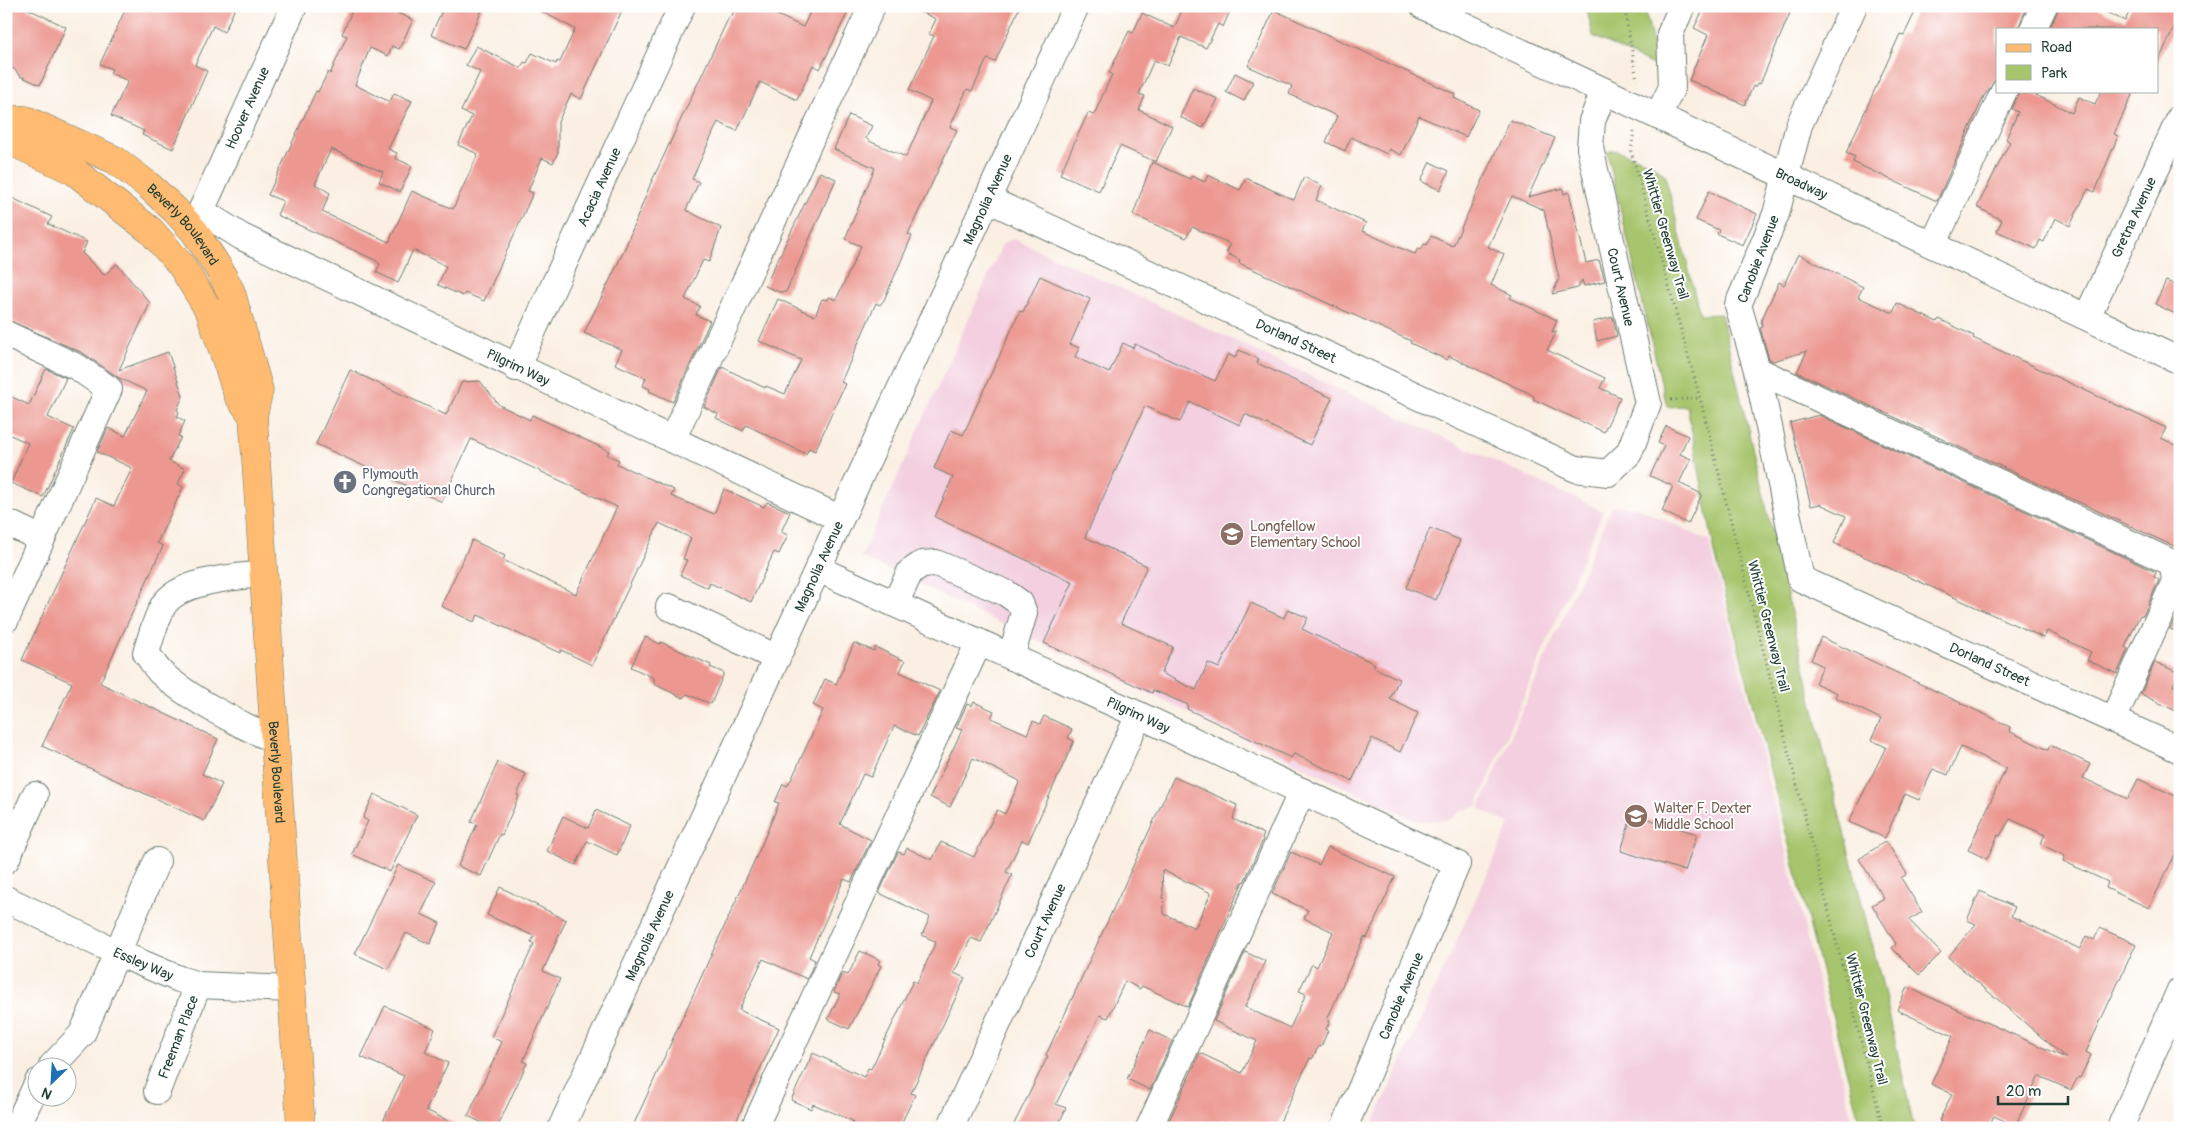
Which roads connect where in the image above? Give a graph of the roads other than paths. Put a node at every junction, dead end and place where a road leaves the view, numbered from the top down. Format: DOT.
graph roads {
  1 [pos="294,6"];
  2 [pos="682,6"];
  3 [pos="872,6"];
  4 [pos="1076,6"];
  5 [pos="1423,6"];
  6 [pos="1682,6"];
  7 [pos="1854,6"];
  8 [pos="2044,6"];
  9 [pos="2033,28"];
  10 [pos="1604,91"];
  11 [pos="2004,92"];
  12 [pos="1658,116"];
  13 [pos="2180,118"];
  14 [pos="6,119"];
  15 [pos="6,139"];
  16 [pos="1785,176"];
  17 [pos="987,199"];
  18 [pos="201,210"];
  19 [pos="1933,245"];
  20 [pos="2087,317"];
  21 [pos="6,334"];
  22 [pos="2180,361"];
  23 [pos="516,368"];
  24 [pos="1757,370"];
  25 [pos="253,416"];
  26 [pos="672,440"];
  27 [pos="1608,473"];
  28 [pos="839,518"];
  29 [pos="6,522"];
  30 [pos="42,539"];
  31 [pos="818,569"];
  32 [pos="263,574"];
  33 [pos="1801,579"];
  34 [pos="895,604"];
  35 [pos="669,607"];
  36 [pos="6,619"];
  37 [pos="979,642"];
  38 [pos="1011,657"];
  39 [pos="777,658"];
  40 [pos="1139,715"];
  41 [pos="2113,720"];
  42 [pos="275,740"];
  43 [pos="2180,750"];
  44 [pos="1302,791"];
  45 [pos="35,795"];
  46 [pos="6,860"];
  47 [pos="157,861"];
  48 [pos="1457,864"];
  49 [pos="6,900"];
  50 [pos="118,953"];
  51 [pos="198,985"];
  52 [pos="291,989"];
  53 [pos="2180,990"];
  54 [pos="61,1056"];
  55 [pos="157,1091"];
  56 [pos="28,1103"];
  57 [pos="16,1128"];
  58 [pos="301,1128"];
  59 [pos="560,1128"];
  60 [pos="754,1128"];
  61 [pos="950,1128"];
  62 [pos="1149,1128"];
  63 [pos="1344,1128"];
  64 [pos="2120,1128"];
  1 -- 18 [label="street, Hoover Avenue"];
  2 -- 23 [label="street, Acacia Avenue"];
  3 -- 26 [label="street"];
  4 -- 17 [label="street, Magnolia Avenue"];
  5 -- 10 [label="street, Broadway"];
  6 -- 12 [label="street"];
  7 -- 16 [label="street, Canobie Avenue"];
  8 -- 9 [label="street"];
  10 -- 12 [label="street, Broadway"];
  10 -- 27 [label="street, Court Avenue"];
  11 -- 19 [label="street"];
  12 -- 16 [label="street, Broadway"];
  13 -- 20 [label="street, Gretna Avenue"];
  14 -- 25 [label="main road, Beverly Boulevard"];
  15 -- 25 [label="main road, Beverly Boulevard"];
  16 -- 19 [label="street, Broadway"];
  16 -- 24 [label="street, Canobie Avenue"];
  17 -- 27 [label="street, Dorland Street"];
  17 -- 28 [label="street, Magnolia Avenue"];
  18 -- 23 [label="street, Pilgrim Way"];
  19 -- 20 [label="street, Broadway"];
  20 -- 22 [label="street, Broadway"];
  21 -- 30 [label="street"];
  23 -- 26 [label="street, Pilgrim Way"];
  24 -- 33 [label="street, Canobie Avenue"];
  24 -- 41 [label="street"];
  25 -- 32 [label="main road, Beverly Boulevard"];
  26 -- 28 [label="street, Pilgrim Way"];
  28 -- 31 [label="street, Magnolia Avenue"];
  29 -- 30 [label="street"];
  30 -- 36 [label="street"];
  31 -- 34 [label="street, Pilgrim Way"];
  31 -- 39 [label="street, Magnolia Avenue"];
  32 -- 42 [label="main road, Beverly Boulevard"];
  32 -- 42 [label="street"];
  33 -- 41 [label="street, Dorland Street"];
  34 -- 37 [label="street, Pilgrim Way"];
  34 -- 38 [label="street"];
  35 -- 39 [label="street"];
  37 -- 38 [label="street, Pilgrim Way"];
  37 -- 60 [label="street"];
  38 -- 40 [label="street, Pilgrim Way"];
  39 -- 59 [label="street, Magnolia Avenue"];
  40 -- 44 [label="street, Pilgrim Way"];
  40 -- 61 [label="street, Court Avenue"];
  41 -- 43 [label="street, Dorland Street"];
  42 -- 52 [label="main road, Beverly Boulevard"];
  44 -- 48 [label="street, Pilgrim Way"];
  44 -- 62 [label="street"];
  45 -- 46 [label="street"];
  47 -- 50 [label="street"];
  48 -- 63 [label="street, Canobie Avenue"];
  49 -- 50 [label="street, Essley Way"];
  50 -- 51 [label="street, Essley Way"];
  50 -- 54 [label="street"];
  51 -- 52 [label="street, Essley Way"];
  51 -- 55 [label="street, Freeman Place"];
  52 -- 58 [label="main road, Beverly Boulevard"];
  53 -- 64 [label="street"];
  56 -- 57 [label="street"];
}
